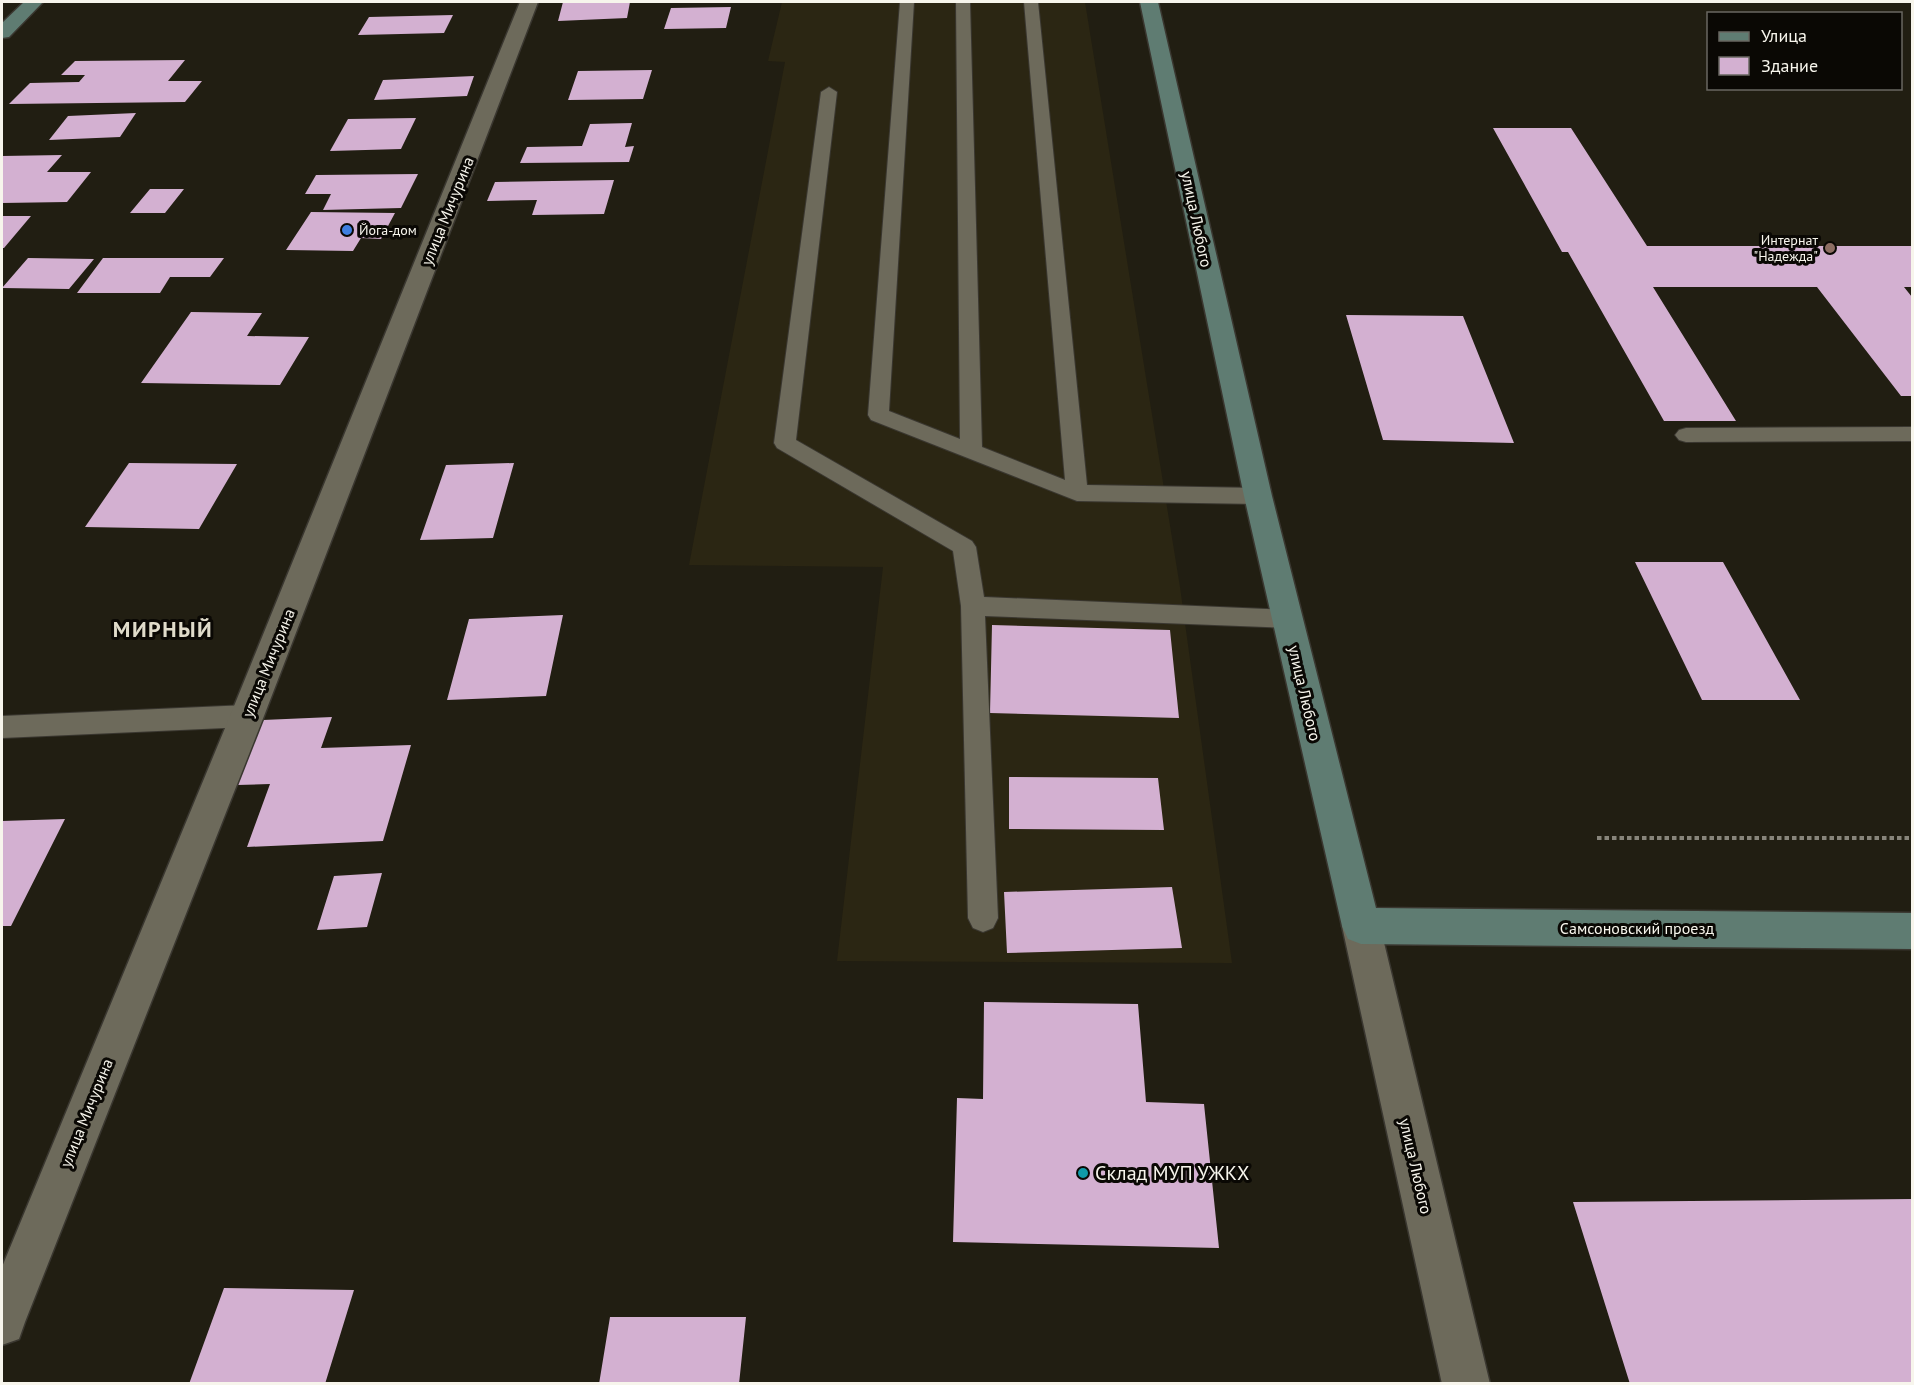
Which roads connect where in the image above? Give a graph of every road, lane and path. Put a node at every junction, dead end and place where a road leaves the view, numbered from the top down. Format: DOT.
graph roads {
  1 [pos="34,2"];
  2 [pos="529,2"];
  3 [pos="907,2"];
  4 [pos="963,2"];
  5 [pos="1031,2"];
  6 [pos="1149,2"];
  7 [pos="2,33"];
  8 [pos="829,92"];
  9 [pos="1912,434"];
  10 [pos="1686,435"];
  11 [pos="971,451"];
  12 [pos="1077,494"];
  13 [pos="1258,496"];
  14 [pos="974,606"];
  15 [pos="1288,619"];
  16 [pos="247,716"];
  17 [pos="2,727"];
  18 [pos="1597,838"];
  19 [pos="1912,838"];
  20 [pos="983,918"];
  21 [pos="1361,926"];
  22 [pos="1912,931"];
  23 [pos="2,1322"];
  24 [pos="1466,1383"];
  1 -- 7 [label="street"];
  2 -- 16 [label="street, улица Мичурина"];
  3 -- 11 [label="lane"];
  4 -- 11 [label="lane"];
  5 -- 12 [label="lane"];
  6 -- 13 [label="street, улица Любого"];
  8 -- 14 [label="lane"];
  9 -- 10 [label="lane"];
  11 -- 12 [label="lane"];
  12 -- 13 [label="lane"];
  13 -- 15 [label="street, улица Любого"];
  14 -- 15 [label="lane"];
  14 -- 20 [label="lane"];
  15 -- 21 [label="street, улица Любого"];
  16 -- 17 [label="lane"];
  16 -- 23 [label="street, улица Мичурина"];
  18 -- 19 [label="path"];
  21 -- 22 [label="street, Самсоновский проезд"];
  21 -- 24 [label="street, улица Любого"];
}
